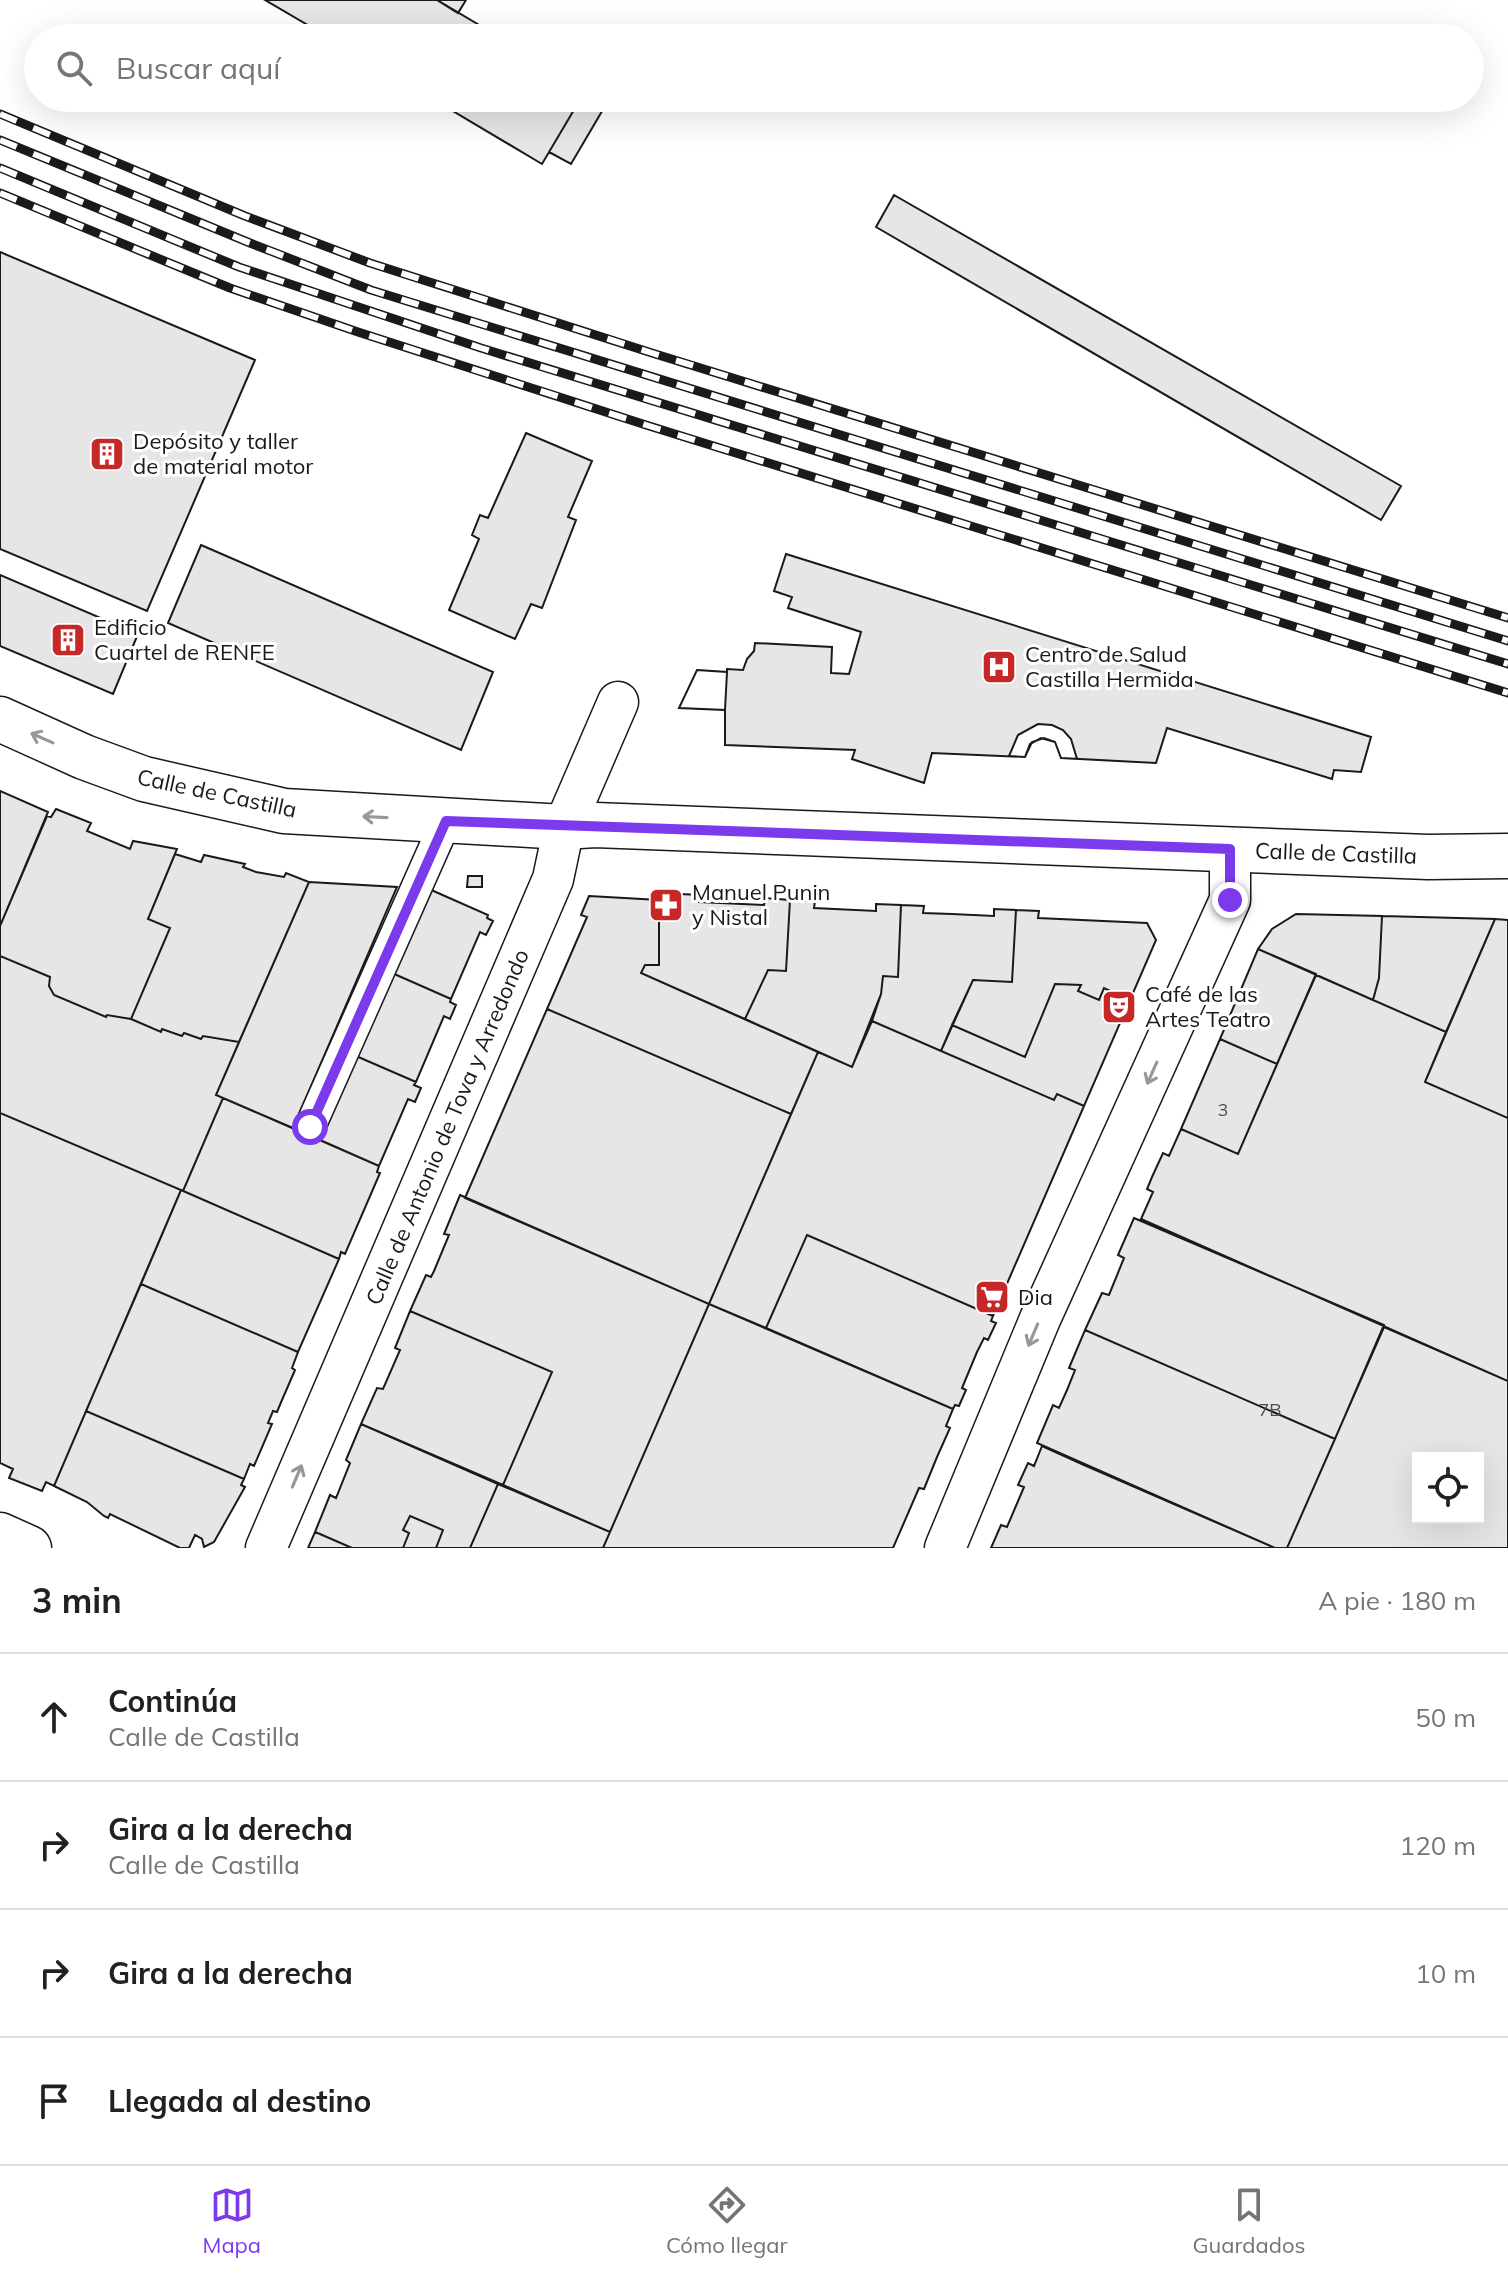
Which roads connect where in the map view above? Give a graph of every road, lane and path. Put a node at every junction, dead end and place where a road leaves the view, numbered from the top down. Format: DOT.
graph roads {
  1 [pos="618,702"];
  2 [pos="0,719"];
  3 [pos="446,821"];
  4 [pos="564,827"];
  5 [pos="1230,849"];
  6 [pos="1508,856"];
  7 [pos="310,1127"];
  8 [pos="0,1535"];
  9 [pos="0,1542"];
  10 [pos="8,1548"];
  11 [pos="29,1548"];
  12 [pos="266,1548"];
  13 [pos="945,1548"];
  1 -- 4 [label="street, Calle de Antonio de Tova y Arredondo"];
  3 -- 2 [label="main road, Calle de Castilla, one-way"];
  3 -- 4 [label="main road, Calle de Castilla"];
  3 -- 7 [label="street"];
  4 -- 5 [label="main road, Calle de Castilla"];
  12 -- 4 [label="street, Calle de Antonio de Tova y Arredondo, one-way"];
  5 -- 6 [label="main road, Calle de Castilla"];
  5 -- 13 [label="street, one-way"];
  8 -- 11 [label="main road"];
  9 -- 10 [label="street"];
}
